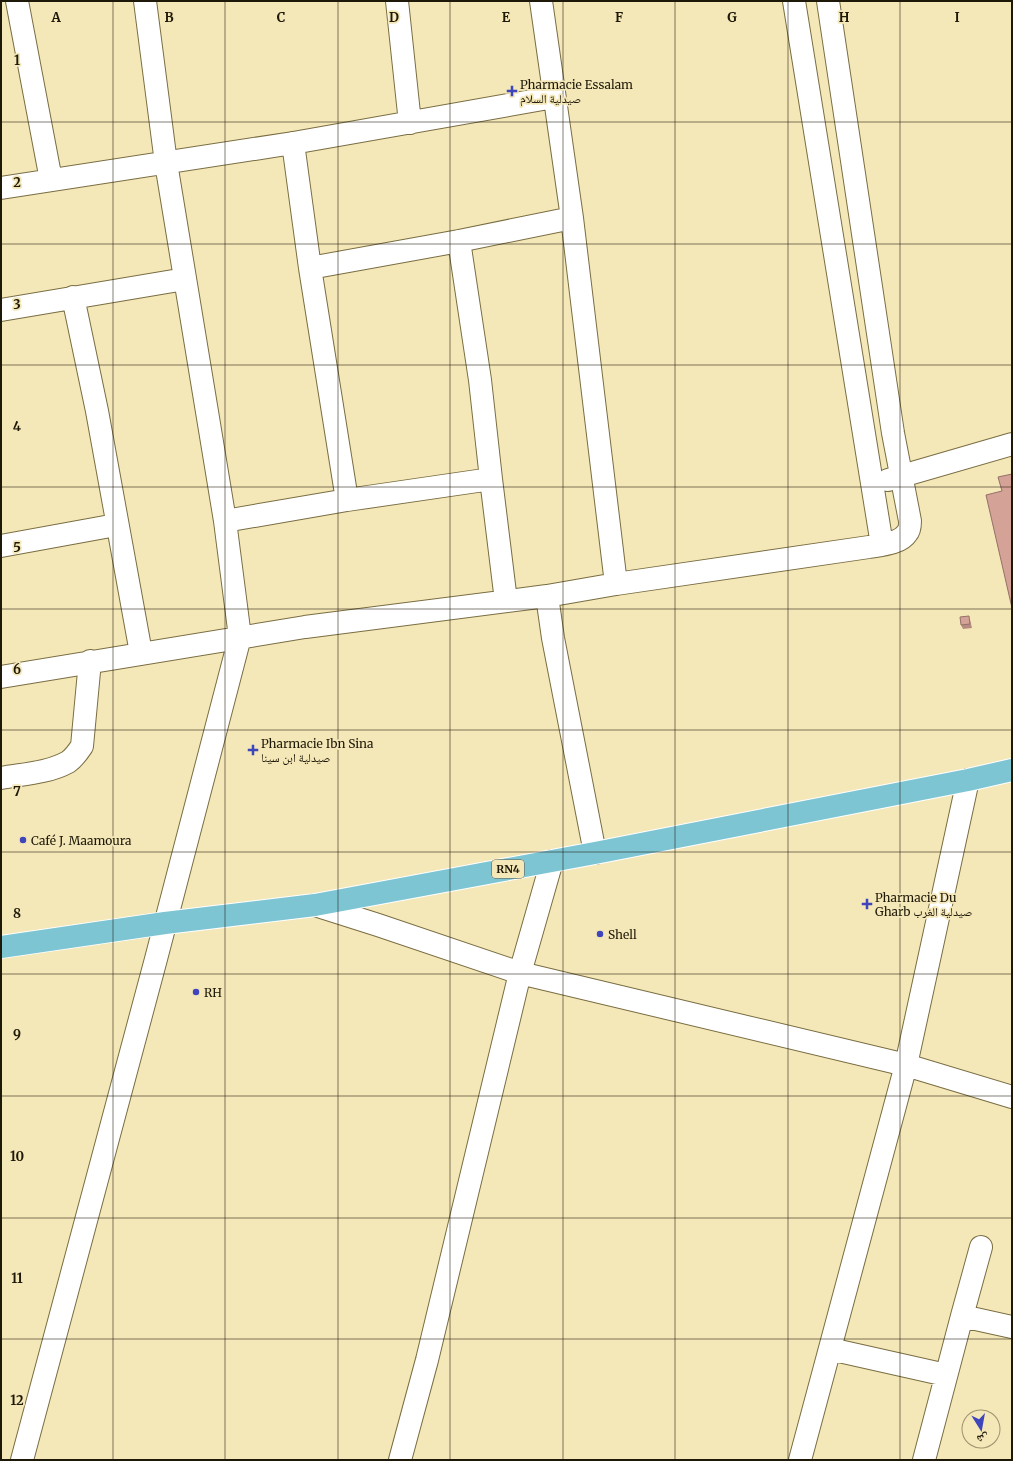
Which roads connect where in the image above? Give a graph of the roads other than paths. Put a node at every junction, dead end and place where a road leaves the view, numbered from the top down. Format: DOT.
graph roads {
  1 [pos="17,1"];
  2 [pos="145,1"];
  3 [pos="397,1"];
  4 [pos="541,1"];
  5 [pos="794,1"];
  6 [pos="828,1"];
  7 [pos="838,65"];
  8 [pos="805,70"];
  9 [pos="554,97"];
  10 [pos="410,123"];
  11 [pos="293,143"];
  12 [pos="166,163"];
  13 [pos="51,180"];
  14 [pos="1,188"];
  15 [pos="572,218"];
  16 [pos="459,241"];
  17 [pos="310,268"];
  18 [pos="185,279"];
  19 [pos="73,297"];
  20 [pos="1,310"];
  21 [pos="879,343"];
  22 [pos="850,345"];
  23 [pos="1012,444"];
  24 [pos="902,476"];
  25 [pos="492,479"];
  26 [pos="872,484"];
  27 [pos="347,500"];
  28 [pos="225,521"];
  29 [pos="116,525"];
  30 [pos="882,545"];
  31 [pos="1,546"];
  32 [pos="616,584"];
  33 [pos="548,596"];
  34 [pos="506,601"];
  35 [pos="240,637"];
  36 [pos="141,653"];
  37 [pos="90,661"];
  38 [pos="1,677"];
  39 [pos="1012,770"];
  40 [pos="1,778"];
  41 [pos="968,780"];
  42 [pos="596,853"];
  43 [pos="552,861"];
  44 [pos="315,905"];
  45 [pos="165,923"];
  46 [pos="1,947"];
  47 [pos="520,973"];
  48 [pos="906,1065"];
  49 [pos="1012,1097"];
  50 [pos="981,1247"];
  51 [pos="962,1316"];
  52 [pos="1012,1327"];
  53 [pos="830,1349"];
  54 [pos="946,1376"];
  55 [pos="22,1460"];
  56 [pos="400,1460"];
  57 [pos="800,1460"];
  58 [pos="924,1460"];
  1 -- 13 [label="street"];
  2 -- 12 [label="street"];
  3 -- 10 [label="street"];
  4 -- 9 [label="street"];
  5 -- 8 [label="street"];
  6 -- 7 [label="street"];
  7 -- 8 [label="street"];
  7 -- 21 [label="street"];
  8 -- 22 [label="street"];
  9 -- 10 [label="street"];
  9 -- 15 [label="street"];
  10 -- 11 [label="street"];
  11 -- 12 [label="street"];
  11 -- 17 [label="street"];
  12 -- 13 [label="street"];
  12 -- 18 [label="street"];
  13 -- 14 [label="street"];
  15 -- 16 [label="street"];
  15 -- 32 [label="street"];
  16 -- 17 [label="street"];
  16 -- 25 [label="street"];
  17 -- 27 [label="street"];
  18 -- 19 [label="street"];
  18 -- 28 [label="street"];
  19 -- 20 [label="street"];
  19 -- 29 [label="street"];
  21 -- 22 [label="street"];
  21 -- 24 [label="street"];
  22 -- 26 [label="street"];
  23 -- 24 [label="street"];
  24 -- 26 [label="street"];
  24 -- 30 [label="street"];
  25 -- 27 [label="street"];
  25 -- 34 [label="street"];
  26 -- 30 [label="street"];
  27 -- 28 [label="street"];
  28 -- 35 [label="street"];
  29 -- 31 [label="street"];
  29 -- 36 [label="street"];
  30 -- 32 [label="street"];
  32 -- 33 [label="street"];
  33 -- 34 [label="street"];
  33 -- 42 [label="street"];
  34 -- 35 [label="street"];
  35 -- 36 [label="street"];
  35 -- 45 [label="street"];
  36 -- 37 [label="street"];
  37 -- 38 [label="street"];
  37 -- 40 [label="street"];
  39 -- 41 [label="main road, RN4"];
  41 -- 42 [label="main road, RN4"];
  41 -- 48 [label="street"];
  42 -- 43 [label="main road, RN4"];
  43 -- 44 [label="main road, RN4"];
  43 -- 47 [label="street"];
  44 -- 45 [label="main road, RN4"];
  44 -- 47 [label="street"];
  45 -- 46 [label="main road, RN4"];
  45 -- 55 [label="street"];
  47 -- 48 [label="street"];
  47 -- 56 [label="street"];
  48 -- 49 [label="street"];
  48 -- 53 [label="street"];
  50 -- 51 [label="street"];
  51 -- 52 [label="street"];
  51 -- 54 [label="street"];
  53 -- 54 [label="street"];
  53 -- 57 [label="street"];
  54 -- 58 [label="street"];
}
